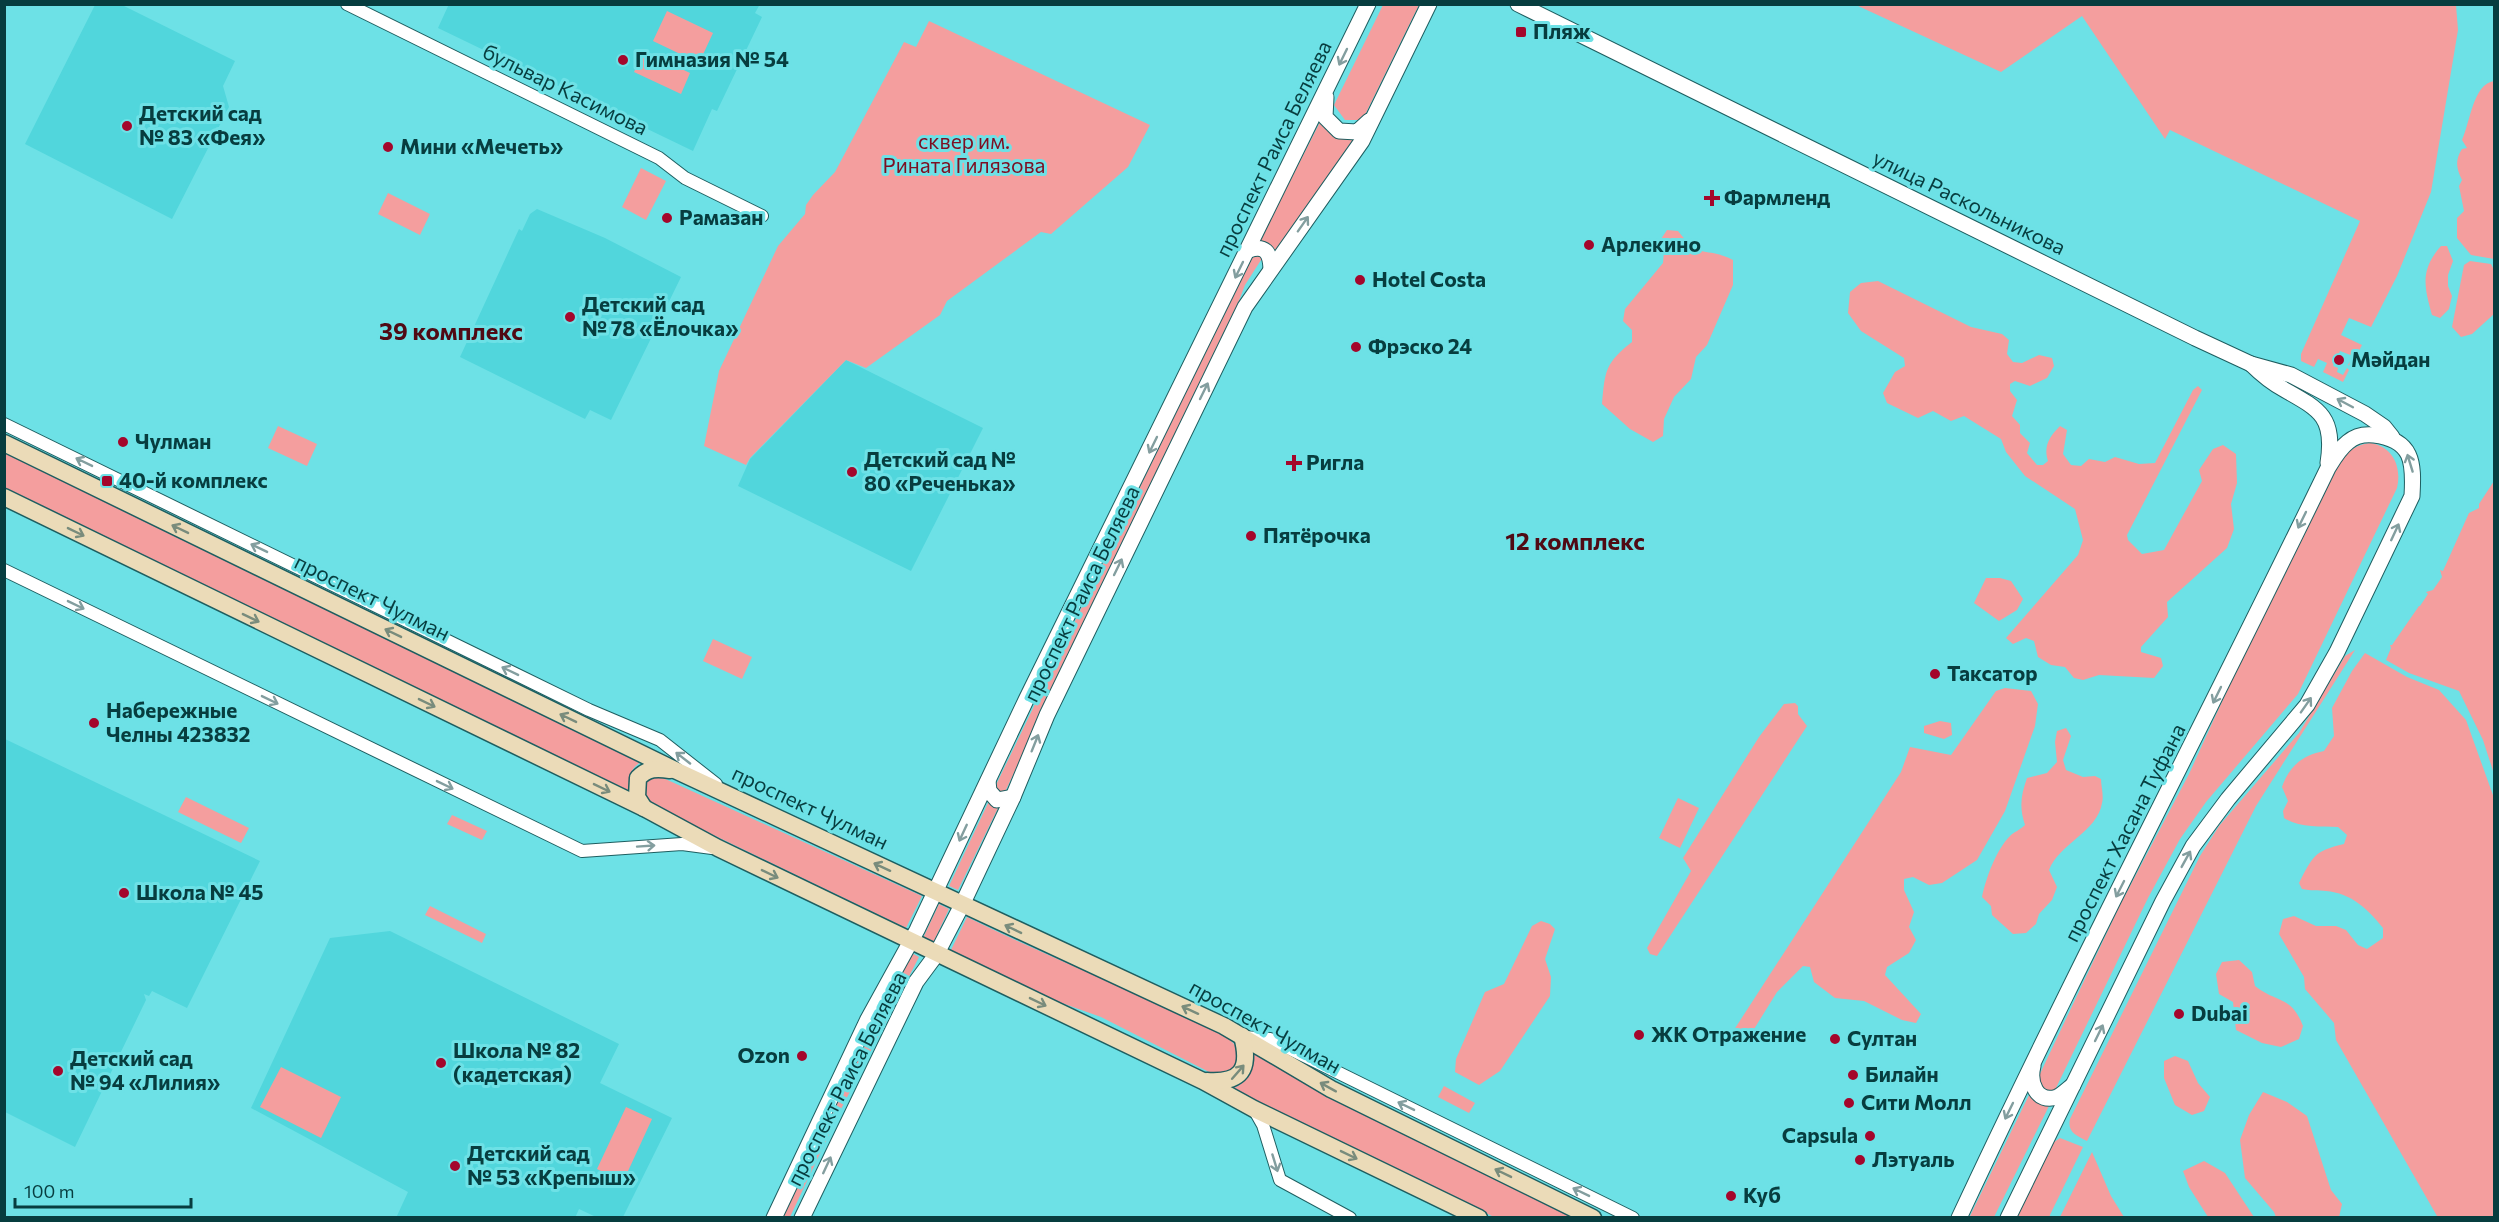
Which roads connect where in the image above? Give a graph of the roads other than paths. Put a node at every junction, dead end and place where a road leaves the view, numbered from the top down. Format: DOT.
graph roads {
  1 [pos="347,4"];
  2 [pos="1368,4"];
  3 [pos="1429,4"];
  4 [pos="1522,5"];
  5 [pos="1327,91"];
  6 [pos="1375,117"];
  7 [pos="762,216"];
  8 [pos="1249,250"];
  9 [pos="1271,268"];
  10 [pos="2251,364"];
  11 [pos="4,424"];
  12 [pos="2392,437"];
  13 [pos="4,444"];
  14 [pos="2328,468"];
  15 [pos="4,497"];
  16 [pos="4,570"];
  17 [pos="677,771"];
  18 [pos="988,781"];
  19 [pos="729,794"];
  20 [pos="1013,797"];
  21 [pos="644,808"];
  22 [pos="717,848"];
  23 [pos="935,892"];
  24 [pos="962,905"];
  25 [pos="909,942"];
  26 [pos="936,955"];
  27 [pos="1242,1036"];
  28 [pos="2035,1059"];
  29 [pos="1203,1081"];
  30 [pos="2073,1085"];
  31 [pos="1254,1109"];
  32 [pos="774,1218"];
  33 [pos="802,1218"];
  34 [pos="1350,1218"];
  35 [pos="1479,1218"];
  36 [pos="1593,1218"];
  37 [pos="1634,1218"];
  38 [pos="1959,1218"];
  39 [pos="2008,1218"];
  1 -- 7 [label="street, бульвар Касимова"];
  2 -- 5 [label="street, проспект Раиса Беляева, one-way"];
  3 -- 6 [label="street, проспект Раиса Беляева"];
  4 -- 10 [label="street, улица Раскольникова"];
  5 -- 6 [label="street"];
  5 -- 8 [label="street, проспект Раиса Беляева"];
  9 -- 6 [label="street, проспект Раиса Беляева, one-way"];
  8 -- 9 [label="street"];
  8 -- 18 [label="street, проспект Раиса Беляева, one-way"];
  20 -- 9 [label="street, проспект Раиса Беляева, one-way"];
  12 -- 10 [label="street, улица Раскольникова, one-way"];
  10 -- 14 [label="street"];
  19 -- 11 [label="street, one-way"];
  12 -- 14 [label="street"];
  30 -- 12 [label="street, улица Раскольникова, one-way"];
  17 -- 13 [label="main road, проспект Чулман, one-way"];
  14 -- 28 [label="street, проспект Хасана Туфана, one-way"];
  15 -- 21 [label="main road, one-way"];
  16 -- 22 [label="street, one-way"];
  17 -- 19 [label="main road, проспект Чулман"];
  17 -- 21 [label="main road"];
  18 -- 20 [label="street"];
  18 -- 23 [label="street, проспект Раиса Беляева, one-way"];
  23 -- 19 [label="main road, проспект Чулман, one-way"];
  20 -- 24 [label="street, проспект Раиса Беляева"];
  21 -- 22 [label="main road"];
  22 -- 25 [label="main road, one-way"];
  23 -- 24 [label="main road, проспект Чулман"];
  23 -- 25 [label="street, проспект Раиса Беляева"];
  24 -- 26 [label="street, проспект Раиса Беляева"];
  27 -- 24 [label="main road, проспект Чулман, one-way"];
  25 -- 26 [label="main road"];
  25 -- 32 [label="street, проспект Раиса Беляева"];
  26 -- 29 [label="main road, one-way"];
  33 -- 26 [label="street, проспект Раиса Беляева, one-way"];
  29 -- 27 [label="main road, one-way"];
  36 -- 27 [label="main road, проспект Чулман, one-way"];
  37 -- 27 [label="street, one-way"];
  28 -- 30 [label="street"];
  28 -- 38 [label="street, проспект Хасана Туфана, one-way"];
  29 -- 31 [label="main road"];
  30 -- 39 [label="street"];
  31 -- 34 [label="street, one-way"];
  31 -- 35 [label="main road, one-way"];
}
